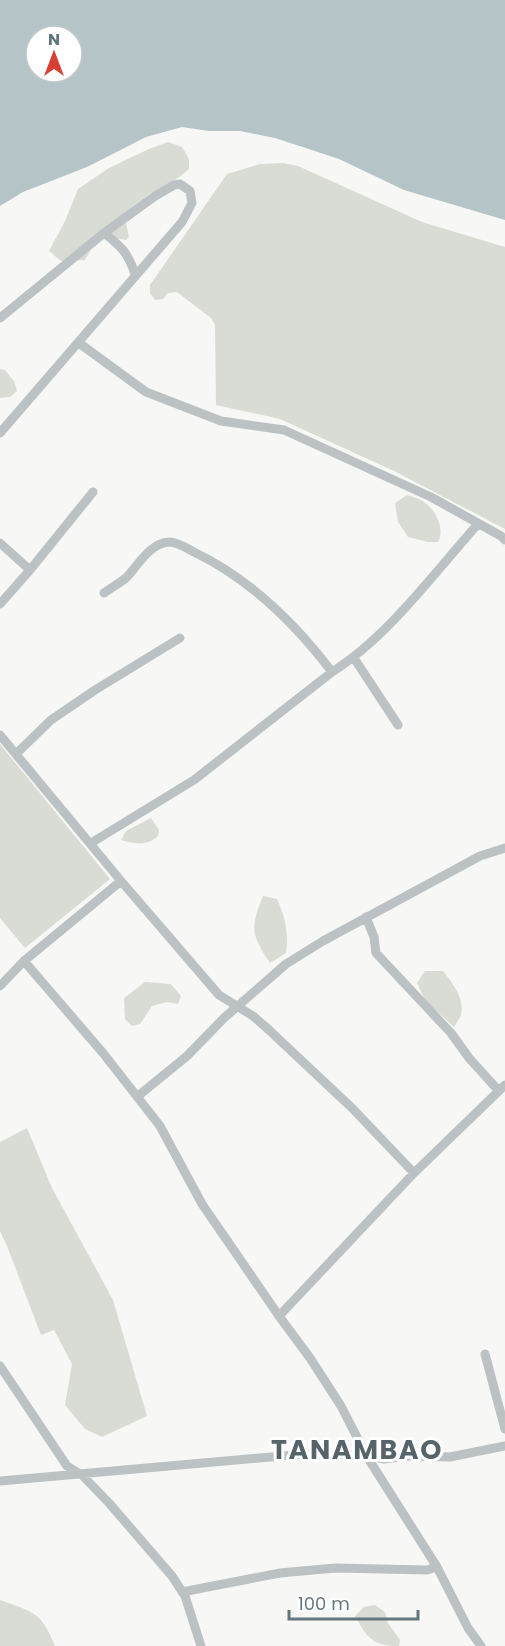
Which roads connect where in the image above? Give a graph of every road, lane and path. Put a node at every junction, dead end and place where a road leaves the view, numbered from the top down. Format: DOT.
graph roads {
  1 [pos="104,233"];
  2 [pos="135,274"];
  3 [pos="0,318"];
  4 [pos="79,343"];
  5 [pos="0,433"];
  6 [pos="93,492"];
  7 [pos="478,524"];
  8 [pos="505,540"];
  9 [pos="0,543"];
  10 [pos="30,570"];
  11 [pos="104,593"];
  12 [pos="0,604"];
  13 [pos="180,638"];
  14 [pos="354,658"];
  15 [pos="332,672"];
  16 [pos="398,725"];
  17 [pos="0,735"];
  18 [pos="16,754"];
  19 [pos="91,843"];
  20 [pos="505,848"];
  21 [pos="121,881"];
  22 [pos="366,917"];
  23 [pos="24,961"];
  24 [pos="0,986"];
  25 [pos="237,1007"];
  26 [pos="502,1088"];
  27 [pos="138,1096"];
  28 [pos="414,1173"];
  29 [pos="279,1316"];
  30 [pos="485,1354"];
  31 [pos="0,1366"];
  32 [pos="505,1429"];
  33 [pos="505,1446"];
  34 [pos="366,1455"];
  35 [pos="82,1475"];
  36 [pos="1,1480"];
  37 [pos="438,1567"];
  38 [pos="182,1592"];
  39 [pos="201,1646"];
  40 [pos="481,1646"];
  1 -- 2 [label="street"];
  1 -- 2 [label="street"];
  1 -- 3 [label="street"];
  2 -- 4 [label="street"];
  4 -- 5 [label="street"];
  4 -- 7 [label="street"];
  6 -- 10 [label="street"];
  7 -- 8 [label="street"];
  7 -- 14 [label="street"];
  9 -- 10 [label="street"];
  10 -- 12 [label="street"];
  11 -- 15 [label="street"];
  13 -- 18 [label="street"];
  14 -- 15 [label="street"];
  14 -- 16 [label="street"];
  15 -- 19 [label="street"];
  17 -- 18 [label="street"];
  18 -- 19 [label="street"];
  19 -- 21 [label="street"];
  20 -- 22 [label="street"];
  21 -- 23 [label="street"];
  21 -- 25 [label="street"];
  22 -- 25 [label="street"];
  22 -- 26 [label="street"];
  23 -- 24 [label="street"];
  23 -- 27 [label="street"];
  25 -- 27 [label="street"];
  25 -- 28 [label="street"];
  26 -- 28 [label="street"];
  27 -- 29 [label="street"];
  28 -- 29 [label="street"];
  29 -- 34 [label="street"];
  30 -- 32 [label="street"];
  31 -- 35 [label="street"];
  33 -- 34 [label="street"];
  34 -- 35 [label="street"];
  34 -- 37 [label="street"];
  35 -- 36 [label="street"];
  35 -- 38 [label="street"];
  37 -- 38 [label="street"];
  37 -- 40 [label="street"];
  38 -- 39 [label="street"];
}
